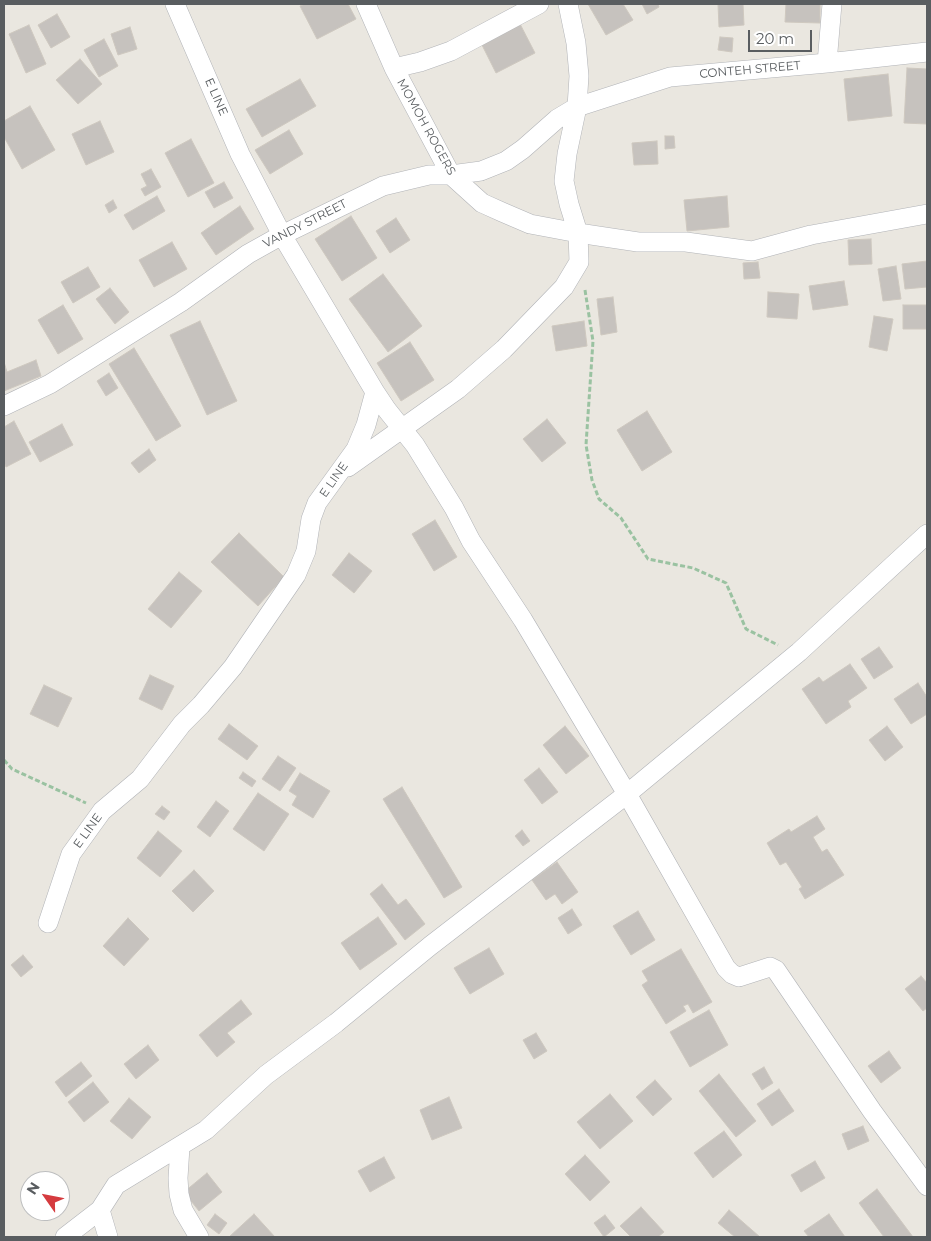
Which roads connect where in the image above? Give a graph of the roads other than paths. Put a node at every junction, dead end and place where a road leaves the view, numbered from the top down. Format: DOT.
graph roads {
  1 [pos="175,4"];
  2 [pos="366,4"];
  3 [pos="540,4"];
  4 [pos="568,4"];
  5 [pos="832,4"];
  6 [pos="927,52"];
  7 [pos="826,63"];
  8 [pos="394,68"];
  9 [pos="577,107"];
  10 [pos="451,175"];
  11 [pos="927,214"];
  12 [pos="578,233"];
  13 [pos="282,235"];
  14 [pos="375,392"];
  15 [pos="4,406"];
  16 [pos="402,428"];
  17 [pos="338,475"];
  18 [pos="927,534"];
  19 [pos="627,794"];
  20 [pos="48,923"];
  21 [pos="180,1147"];
  22 [pos="927,1186"];
  23 [pos="100,1210"];
  24 [pos="65,1237"];
  25 [pos="108,1237"];
  26 [pos="199,1237"];
  1 -- 13 [label="street, E LINE"];
  2 -- 8 [label="street, MOMOH ROGERS"];
  3 -- 8 [label="street"];
  4 -- 9 [label="street"];
  5 -- 7 [label="street"];
  6 -- 7 [label="street, CONTEH STREET"];
  7 -- 9 [label="street, CONTEH STREET"];
  8 -- 10 [label="street, MOMOH ROGERS"];
  9 -- 10 [label="street, VANDY STREET"];
  9 -- 12 [label="street"];
  10 -- 12 [label="street, MOMOH ROGERS"];
  10 -- 13 [label="street, VANDY STREET"];
  11 -- 12 [label="street, MOMOH ROGERS"];
  12 -- 16 [label="street"];
  13 -- 14 [label="street, E LINE"];
  13 -- 15 [label="street, VANDY STREET"];
  14 -- 16 [label="street"];
  14 -- 17 [label="street, E LINE"];
  16 -- 17 [label="street"];
  16 -- 19 [label="street"];
  17 -- 20 [label="street, E LINE"];
  18 -- 19 [label="street"];
  19 -- 21 [label="street"];
  19 -- 22 [label="street"];
  21 -- 23 [label="street"];
  21 -- 26 [label="street"];
  23 -- 24 [label="street"];
  23 -- 25 [label="street"];
}
